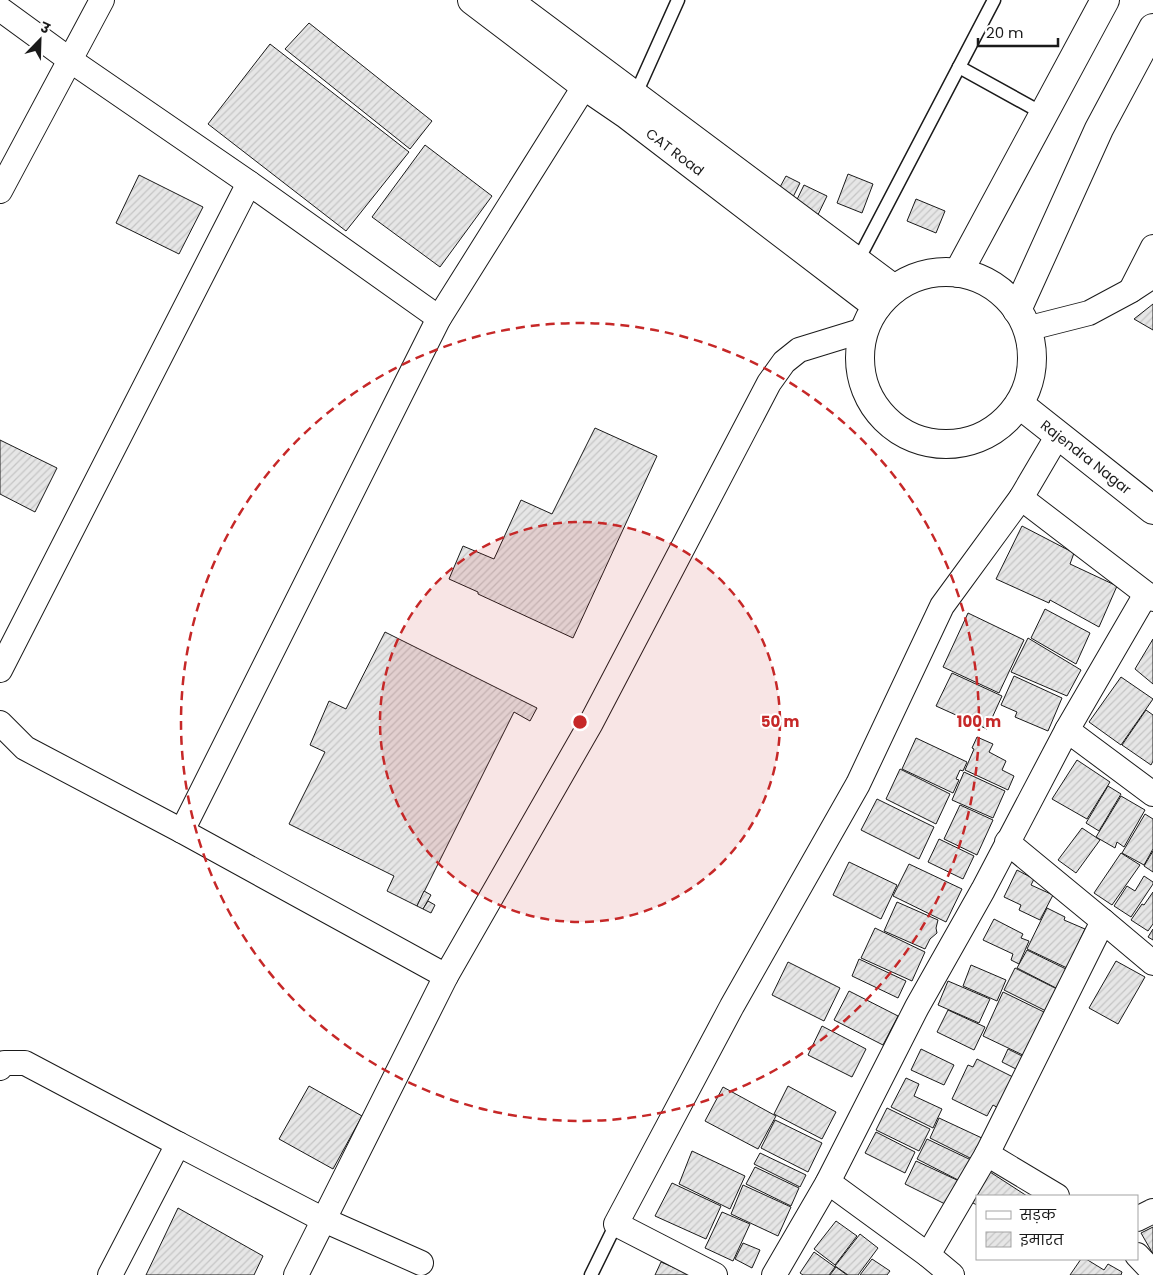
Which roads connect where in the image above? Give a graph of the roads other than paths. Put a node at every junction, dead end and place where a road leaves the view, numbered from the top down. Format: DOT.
graph roads {
  1 [pos="102,0"];
  2 [pos="472,0"];
  3 [pos="507,0"];
  4 [pos="678,0"];
  5 [pos="994,0"];
  6 [pos="1105,0"];
  7 [pos="0,9"];
  8 [pos="1153,28"];
  9 [pos="70,60"];
  10 [pos="959,67"];
  11 [pos="591,77"];
  12 [pos="631,105"];
  13 [pos="1044,114"];
  14 [pos="249,183"];
  15 [pos="0,191"];
  16 [pos="1153,247"];
  17 [pos="852,272"];
  18 [pos="958,274"];
  19 [pos="1153,276"];
  20 [pos="1130,291"];
  21 [pos="886,298"];
  22 [pos="439,318"];
  23 [pos="1022,320"];
  24 [pos="864,330"];
  25 [pos="1019,404"];
  26 [pos="1058,435"];
  27 [pos="1021,498"];
  28 [pos="1153,510"];
  29 [pos="1150,596"];
  30 [pos="0,670"];
  31 [pos="0,724"];
  32 [pos="1067,730"];
  33 [pos="1153,794"];
  34 [pos="182,830"];
  35 [pos="1007,842"];
  36 [pos="1103,920"];
  37 [pos="1153,963"];
  38 [pos="446,976"];
  39 [pos="0,1068"];
  40 [pos="178,1144"];
  41 [pos="987,1154"];
  42 [pos="828,1182"];
  43 [pos="1055,1195"];
  44 [pos="1153,1211"];
  45 [pos="1138,1219"];
  46 [pos="324,1220"];
  47 [pos="616,1224"];
  48 [pos="928,1255"];
  49 [pos="1138,1256"];
  50 [pos="421,1262"];
  51 [pos="1153,1272"];
  52 [pos="110,1275"];
  53 [pos="296,1275"];
  54 [pos="591,1275"];
  55 [pos="715,1275"];
  56 [pos="774,1275"];
  57 [pos="952,1275"];
  1 -- 9 [label="street"];
  2 -- 11 [label="main road, CAT Road"];
  3 -- 11 [label="main road, CAT Road"];
  4 -- 12 [label="lane"];
  5 -- 10 [label="lane"];
  6 -- 13 [label="main road"];
  7 -- 9 [label="street"];
  8 -- 23 [label="main road"];
  9 -- 14 [label="street"];
  9 -- 15 [label="street"];
  10 -- 13 [label="lane"];
  10 -- 17 [label="lane"];
  11 -- 12 [label="main road, CAT Road"];
  11 -- 22 [label="street"];
  12 -- 17 [label="main road, CAT Road"];
  13 -- 18 [label="main road"];
  14 -- 22 [label="street"];
  14 -- 30 [label="street"];
  16 -- 20 [label="street"];
  17 -- 21 [label="main road, CAT Road"];
  18 -- 21 [label="main road"];
  18 -- 23 [label="main road"];
  19 -- 20 [label="street"];
  20 -- 23 [label="street"];
  21 -- 24 [label="main road"];
  22 -- 34 [label="street"];
  23 -- 25 [label="main road"];
  24 -- 25 [label="main road"];
  24 -- 38 [label="street"];
  25 -- 26 [label="main road, Rajendra Nagar"];
  26 -- 27 [label="street"];
  26 -- 28 [label="main road, Rajendra Nagar"];
  27 -- 29 [label="street"];
  27 -- 47 [label="street"];
  29 -- 32 [label="street"];
  31 -- 34 [label="street"];
  32 -- 33 [label="street"];
  32 -- 35 [label="street"];
  34 -- 38 [label="street"];
  35 -- 36 [label="street"];
  35 -- 42 [label="street"];
  36 -- 37 [label="street"];
  36 -- 41 [label="street"];
  38 -- 46 [label="street"];
  39 -- 40 [label="street"];
  40 -- 46 [label="street"];
  40 -- 52 [label="street"];
  41 -- 43 [label="street"];
  41 -- 48 [label="street"];
  42 -- 48 [label="street"];
  42 -- 56 [label="street"];
  44 -- 45 [label="street"];
  46 -- 50 [label="street"];
  46 -- 53 [label="street"];
  47 -- 54 [label="lane"];
  47 -- 55 [label="street"];
  48 -- 57 [label="street"];
  49 -- 51 [label="street"];
}
